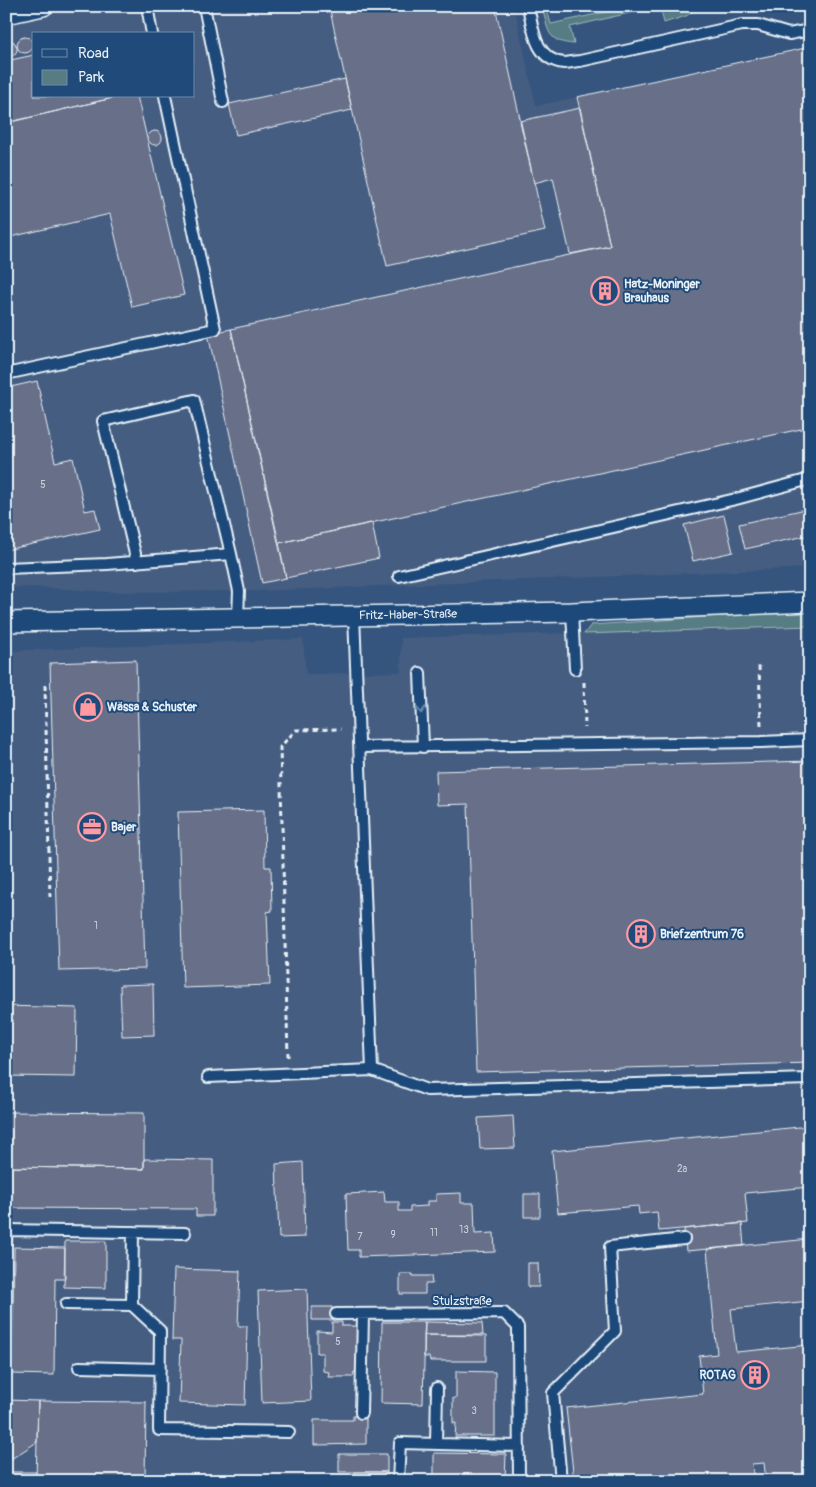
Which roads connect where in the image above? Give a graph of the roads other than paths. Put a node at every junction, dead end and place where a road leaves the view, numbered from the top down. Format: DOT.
graph roads {
  1 [pos="43,6"];
  2 [pos="147,6"];
  3 [pos="204,6"];
  4 [pos="528,6"];
  5 [pos="6,14"];
  6 [pos="810,30"];
  7 [pos="152,32"];
  8 [pos="165,98"];
  9 [pos="223,102"];
  10 [pos="6,374"];
  11 [pos="810,479"];
  12 [pos="231,554"];
  13 [pos="137,562"];
  14 [pos="6,568"];
  15 [pos="399,576"];
  16 [pos="810,602"];
  17 [pos="572,612"];
  18 [pos="354,615"];
  19 [pos="238,618"];
  20 [pos="6,622"];
  21 [pos="575,669"];
  22 [pos="420,673"];
  23 [pos="810,740"];
  24 [pos="360,747"];
  25 [pos="423,747"];
  26 [pos="372,1070"];
  27 [pos="208,1078"];
  28 [pos="810,1079"];
  29 [pos="6,1230"];
  30 [pos="133,1232"];
  31 [pos="185,1233"];
  32 [pos="684,1239"];
  33 [pos="6,1240"];
  34 [pos="66,1304"];
  35 [pos="132,1305"];
  36 [pos="336,1314"];
  37 [pos="363,1314"];
  38 [pos="79,1367"];
  39 [pos="160,1369"];
  40 [pos="438,1388"];
  41 [pos="360,1413"];
  42 [pos="289,1432"];
  43 [pos="436,1444"];
  44 [pos="519,1446"];
  45 [pos="398,1481"];
  46 [pos="519,1481"];
  47 [pos="560,1481"];
  1 -- 5 [label="street"];
  2 -- 7 [label="lane"];
  3 -- 9 [label="lane"];
  4 -- 6 [label="lane"];
  8 -- 10 [label="lane"];
  11 -- 15 [label="lane"];
  12 -- 13 [label="lane"];
  12 -- 13 [label="lane"];
  12 -- 19 [label="lane"];
  13 -- 14 [label="lane"];
  16 -- 17 [label="street, Fritz-Haber-Straße"];
  17 -- 18 [label="street, Fritz-Haber-Straße"];
  17 -- 21 [label="lane"];
  18 -- 19 [label="street, Fritz-Haber-Straße"];
  18 -- 24 [label="lane"];
  19 -- 20 [label="street, Fritz-Haber-Straße"];
  22 -- 25 [label="lane, one-way"];
  23 -- 25 [label="lane"];
  24 -- 25 [label="lane"];
  24 -- 26 [label="lane"];
  26 -- 27 [label="lane"];
  26 -- 28 [label="lane"];
  29 -- 30 [label="lane"];
  29 -- 33 [label="lane"];
  30 -- 31 [label="lane"];
  30 -- 35 [label="lane"];
  32 -- 47 [label="lane"];
  34 -- 35 [label="lane"];
  35 -- 39 [label="lane"];
  36 -- 37 [label="lane, Stulzstraße"];
  37 -- 41 [label="lane"];
  37 -- 44 [label="lane, Stulzstraße"];
  38 -- 39 [label="lane"];
  39 -- 42 [label="lane"];
  40 -- 43 [label="lane"];
  43 -- 44 [label="lane"];
  43 -- 45 [label="lane"];
  44 -- 46 [label="lane, Stulzstraße"];
}
